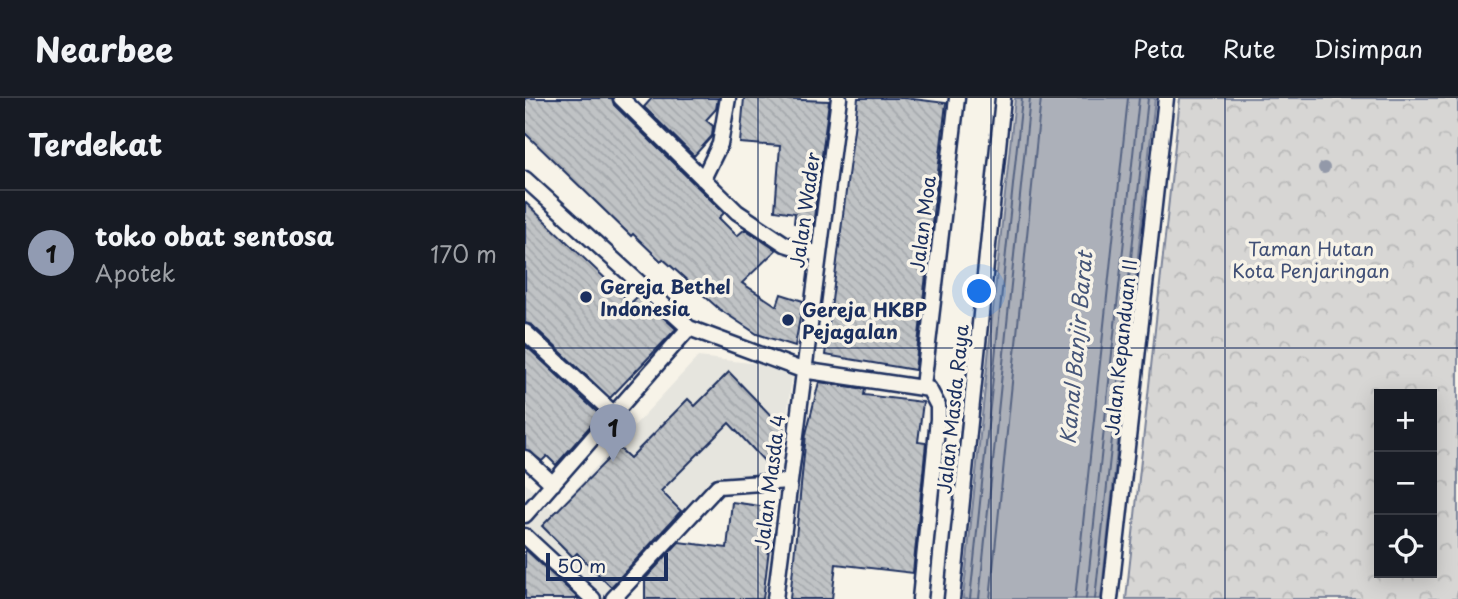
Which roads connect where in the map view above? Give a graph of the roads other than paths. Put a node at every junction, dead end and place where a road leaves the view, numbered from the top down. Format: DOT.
graph roads {
  1 [pos="621,98"];
  2 [pos="728,98"];
  3 [pos="839,98"];
  4 [pos="957,98"];
  5 [pos="1003,98"];
  6 [pos="1166,98"];
  7 [pos="525,179"];
  8 [pos="703,179"];
  9 [pos="817,254"];
  10 [pos="689,328"];
  11 [pos="525,332"];
  12 [pos="802,370"];
  13 [pos="923,386"];
  14 [pos="614,414"];
  15 [pos="525,458"];
  16 [pos="788,481"];
  17 [pos="553,484"];
  18 [pos="525,515"];
  19 [pos="525,536"];
  20 [pos="593,599"];
  21 [pos="613,599"];
  22 [pos="775,599"];
  23 [pos="920,599"];
  24 [pos="952,599"];
  25 [pos="1110,599"];
  1 -- 8 [label="street"];
  2 -- 8 [label="street"];
  3 -- 9 [label="street, Jalan Wader"];
  4 -- 13 [label="street, Jalan Moa"];
  5 -- 24 [label="street, Jalan Masda Raya"];
  6 -- 25 [label="street, Jalan Kepanduan II"];
  7 -- 10 [label="street"];
  8 -- 9 [label="street"];
  9 -- 12 [label="street, Jalan Wader"];
  10 -- 12 [label="street"];
  10 -- 14 [label="street"];
  11 -- 14 [label="street"];
  12 -- 13 [label="street"];
  12 -- 16 [label="street, Jalan Masda 4"];
  13 -- 23 [label="street"];
  14 -- 17 [label="street"];
  15 -- 17 [label="street"];
  16 -- 21 [label="street"];
  16 -- 22 [label="street, Jalan Masda 4"];
  17 -- 18 [label="street"];
  19 -- 20 [label="street"];
}
